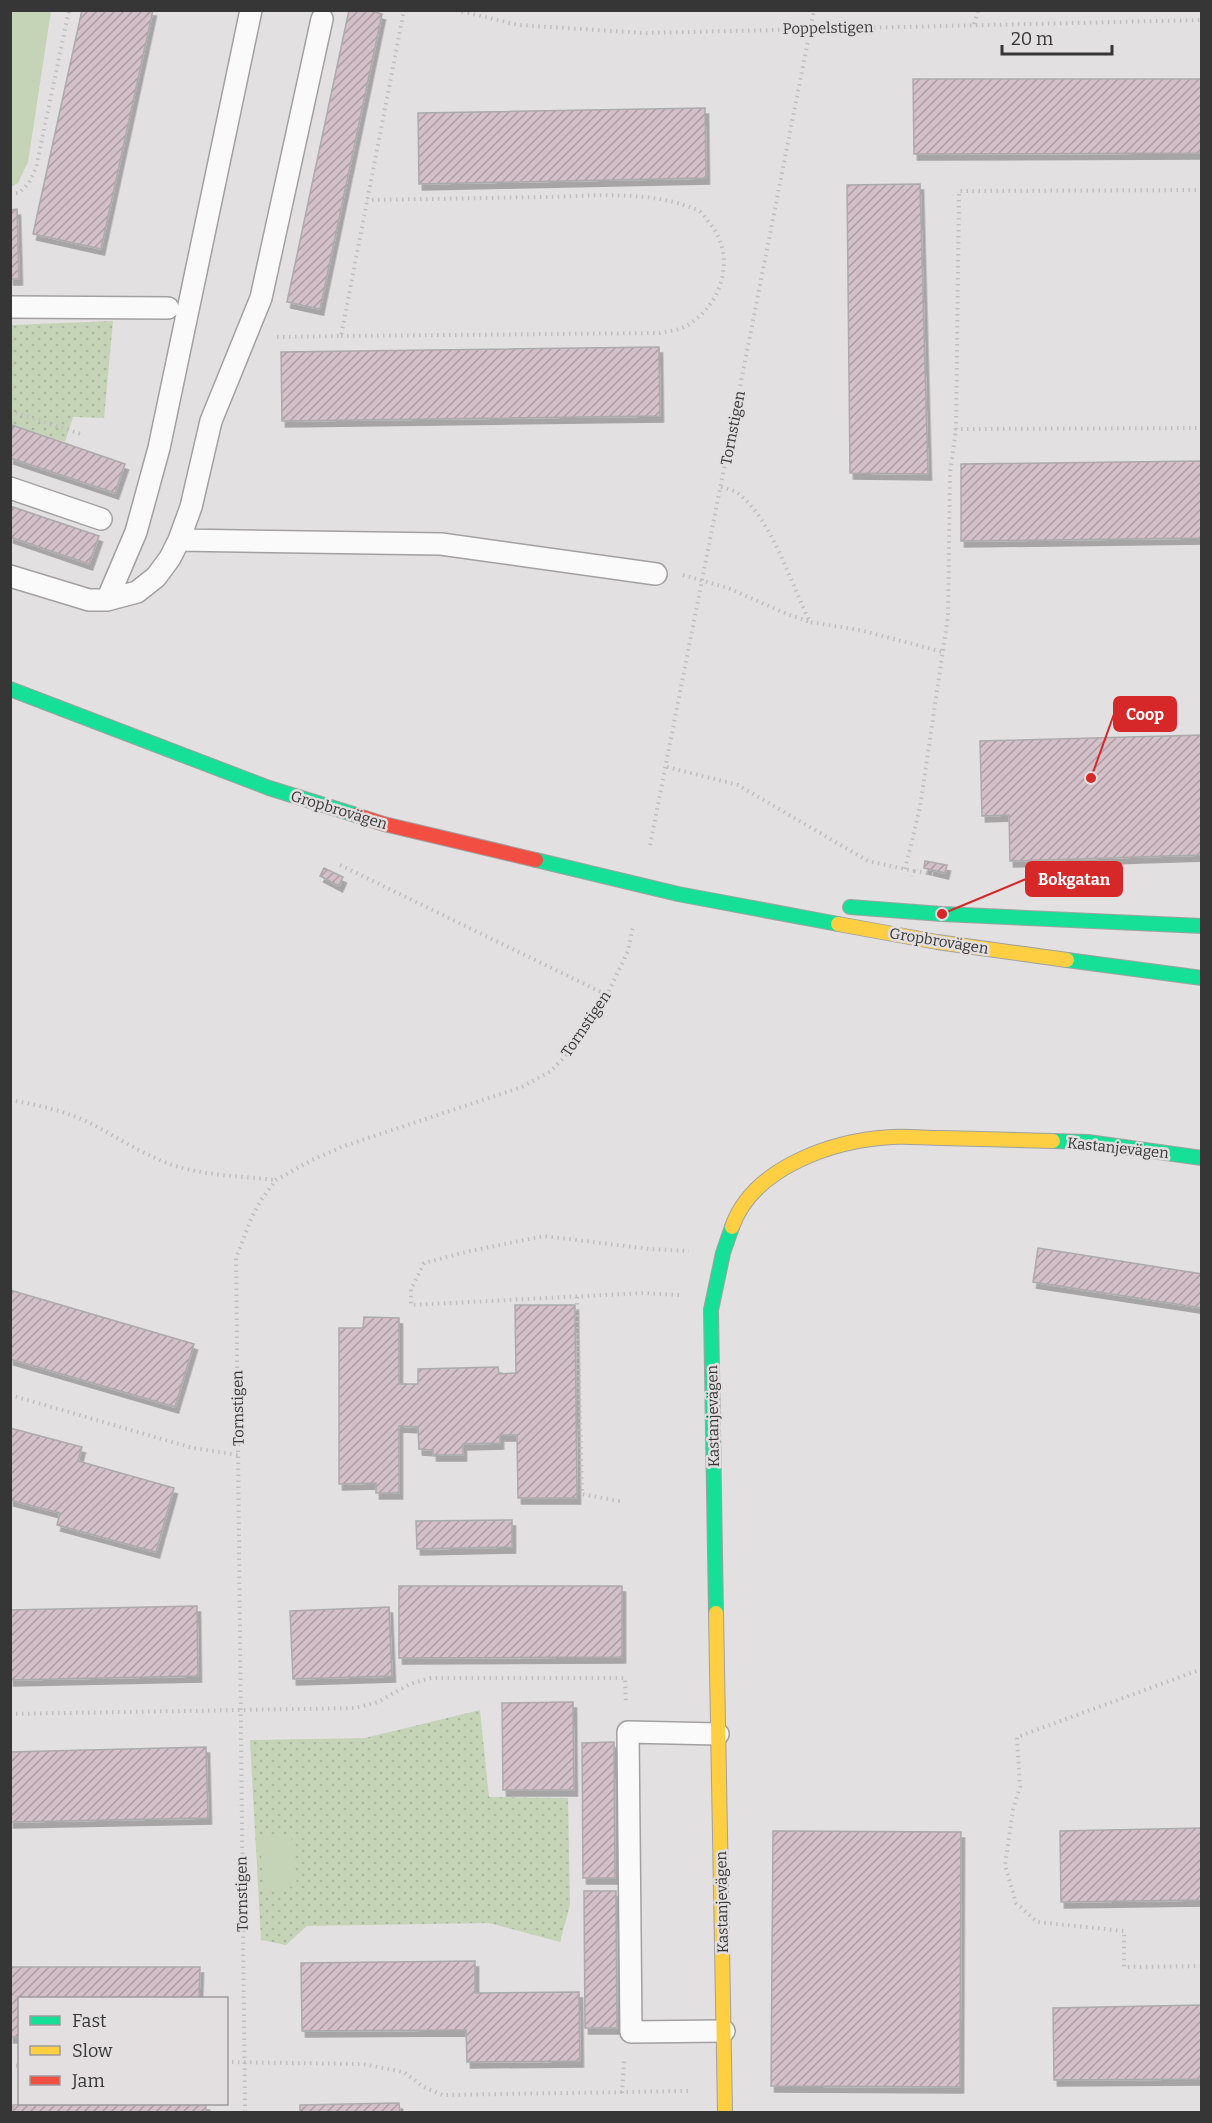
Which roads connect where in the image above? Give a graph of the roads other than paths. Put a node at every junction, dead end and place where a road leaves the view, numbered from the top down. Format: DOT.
graph roads {
  1 [pos="251,10"];
  2 [pos="322,20"];
  3 [pos="10,307"];
  4 [pos="168,308"];
  5 [pos="10,488"];
  6 [pos="100,519"];
  7 [pos="179,540"];
  8 [pos="656,574"];
  9 [pos="10,576"];
  10 [pos="106,600"];
  11 [pos="10,689"];
  12 [pos="678,894"];
  13 [pos="805,903"];
  14 [pos="839,906"];
  15 [pos="1202,927"];
  16 [pos="1202,978"];
  17 [pos="1202,1158"];
  18 [pos="718,1734"];
  19 [pos="724,2031"];
  20 [pos="725,2112"];
  1 -- 10 [label="lane"];
  2 -- 7 [label="lane"];
  3 -- 4 [label="lane"];
  5 -- 6 [label="lane"];
  7 -- 8 [label="lane"];
  7 -- 10 [label="lane"];
  9 -- 10 [label="lane"];
  11 -- 12 [label="street, Gropbrovägen"];
  12 -- 13 [label="street, Gropbrovägen"];
  12 -- 16 [label="street, Gropbrovägen"];
  14 -- 15 [label="street, Gropbrovägen"];
  17 -- 18 [label="street, Kastanjevägen"];
  18 -- 19 [label="street, Kastanjevägen"];
  18 -- 19 [label="lane"];
  19 -- 20 [label="street, Kastanjevägen"];
}
